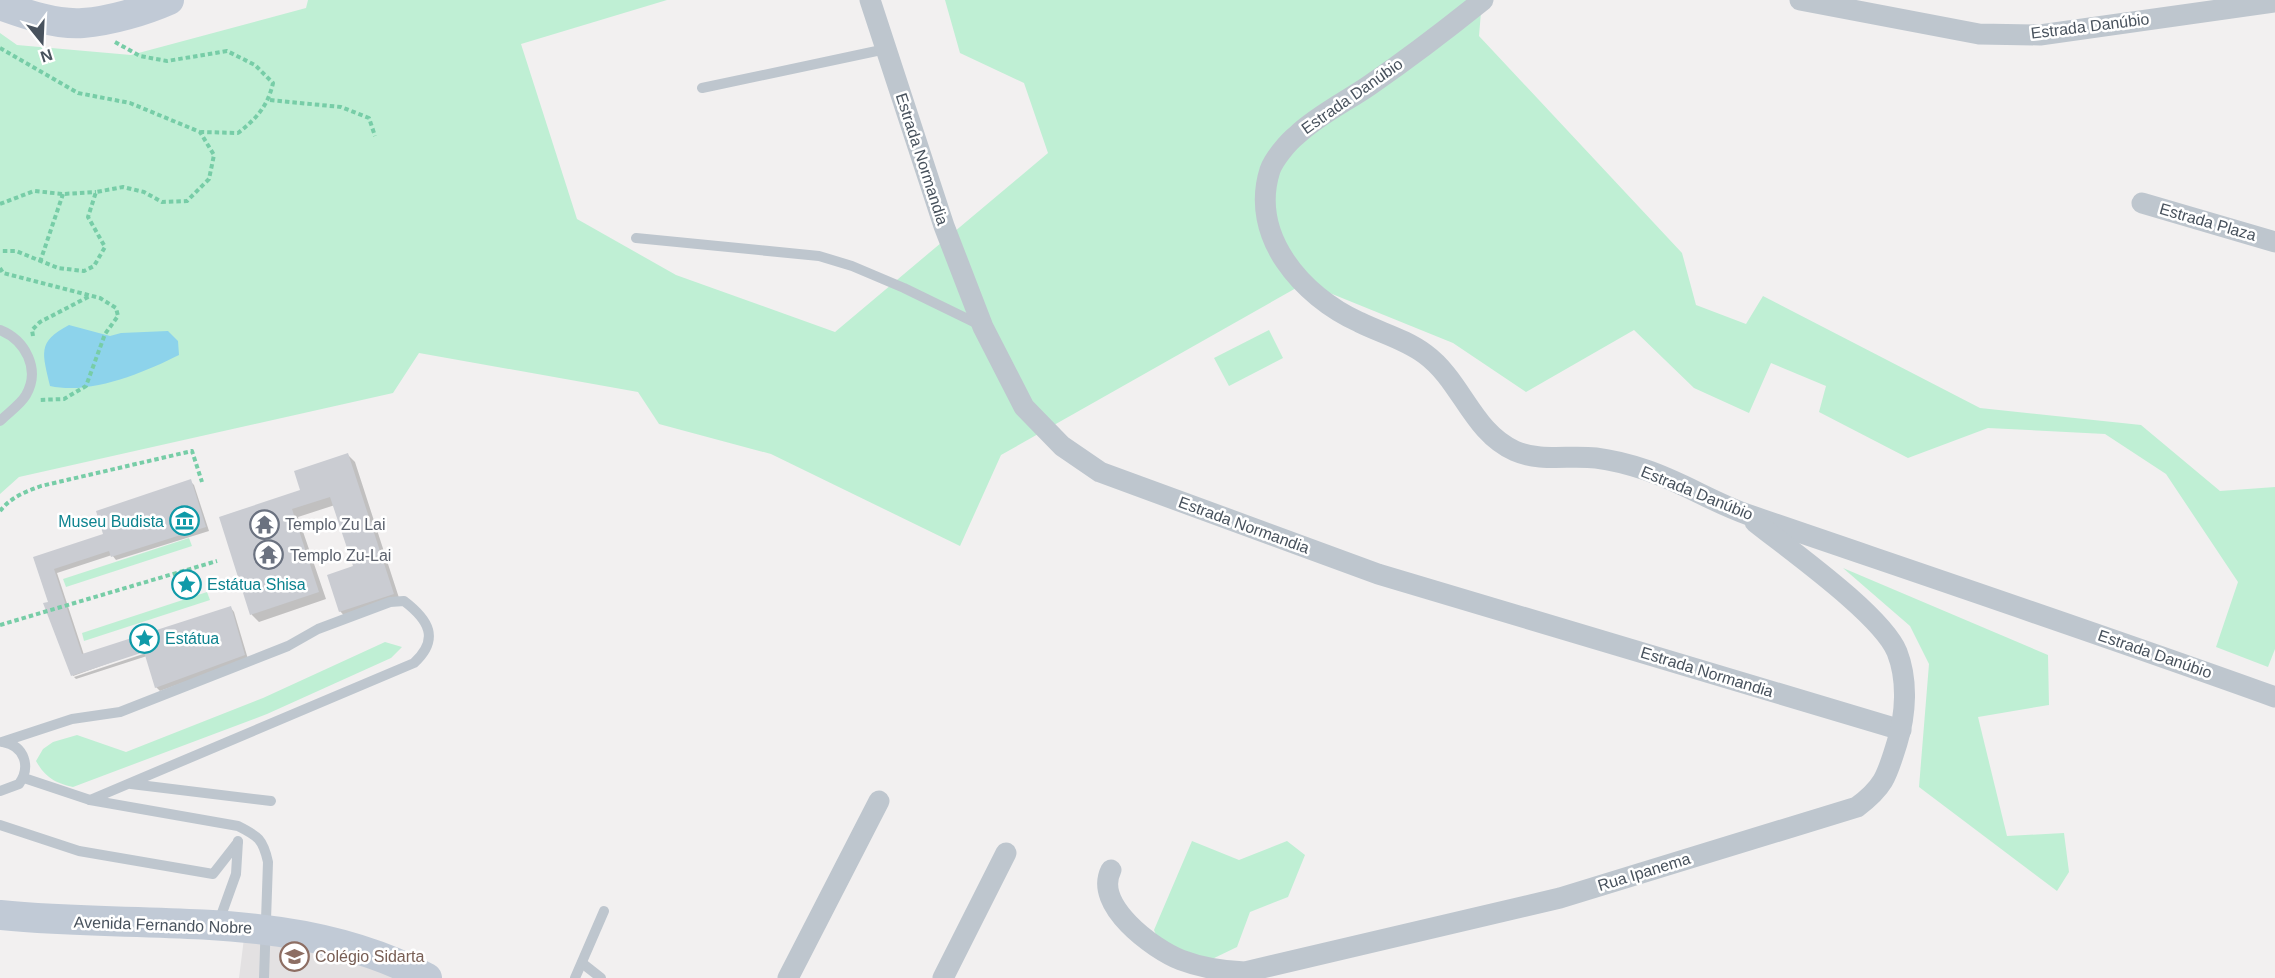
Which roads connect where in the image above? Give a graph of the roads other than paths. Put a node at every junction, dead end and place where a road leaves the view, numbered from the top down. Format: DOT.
graph roads {
  1 [pos="169,0"];
  2 [pos="870,0"];
  3 [pos="1483,0"];
  4 [pos="1800,0"];
  5 [pos="2275,2"];
  6 [pos="0,5"];
  7 [pos="886,49"];
  8 [pos="702,88"];
  9 [pos="2142,203"];
  10 [pos="636,238"];
  11 [pos="2275,242"];
  12 [pos="983,327"];
  13 [pos="0,330"];
  14 [pos="0,421"];
  15 [pos="1743,513"];
  16 [pos="2275,697"];
  17 [pos="1901,730"];
  18 [pos="1,742"];
  19 [pos="24,778"];
  20 [pos="131,784"];
  21 [pos="0,792"];
  22 [pos="90,800"];
  23 [pos="271,801"];
  24 [pos="879,801"];
  25 [pos="0,825"];
  26 [pos="238,826"];
  27 [pos="238,842"];
  28 [pos="1006,853"];
  29 [pos="1111,870"];
  30 [pos="604,911"];
  31 [pos="0,915"];
  32 [pos="218,924"];
  33 [pos="265,929"];
  34 [pos="582,963"];
  35 [pos="267,977"];
  36 [pos="427,978"];
  37 [pos="575,978"];
  38 [pos="601,978"];
  39 [pos="788,978"];
  40 [pos="943,978"];
  1 -- 6 [label="main road"];
  2 -- 7 [label="street, Estrada Normandia"];
  3 -- 15 [label="street, Estrada Danúbio"];
  4 -- 5 [label="street, Estrada Danúbio"];
  7 -- 8 [label="lane"];
  7 -- 12 [label="street, Estrada Normandia"];
  9 -- 11 [label="street, Estrada Plaza"];
  10 -- 12 [label="lane"];
  12 -- 17 [label="street, Estrada Normandia"];
  13 -- 14 [label="lane"];
  15 -- 16 [label="street, Estrada Danúbio"];
  15 -- 17 [label="street, Rua Ipanema"];
  17 -- 29 [label="street, Rua Ipanema"];
  18 -- 19 [label="lane"];
  18 -- 20 [label="lane"];
  19 -- 21 [label="lane"];
  19 -- 22 [label="lane"];
  20 -- 22 [label="lane"];
  20 -- 23 [label="lane"];
  22 -- 26 [label="lane"];
  24 -- 39 [label="street"];
  25 -- 27 [label="lane"];
  26 -- 27 [label="lane"];
  26 -- 33 [label="lane"];
  27 -- 32 [label="lane"];
  28 -- 40 [label="street"];
  30 -- 34 [label="lane"];
  31 -- 32 [label="main road, Avenida Fernando Nobre"];
  32 -- 33 [label="main road, Avenida Fernando Nobre"];
  33 -- 35 [label="lane"];
  33 -- 36 [label="main road, Avenida Fernando Nobre"];
  34 -- 37 [label="lane"];
  34 -- 38 [label="lane"];
}
